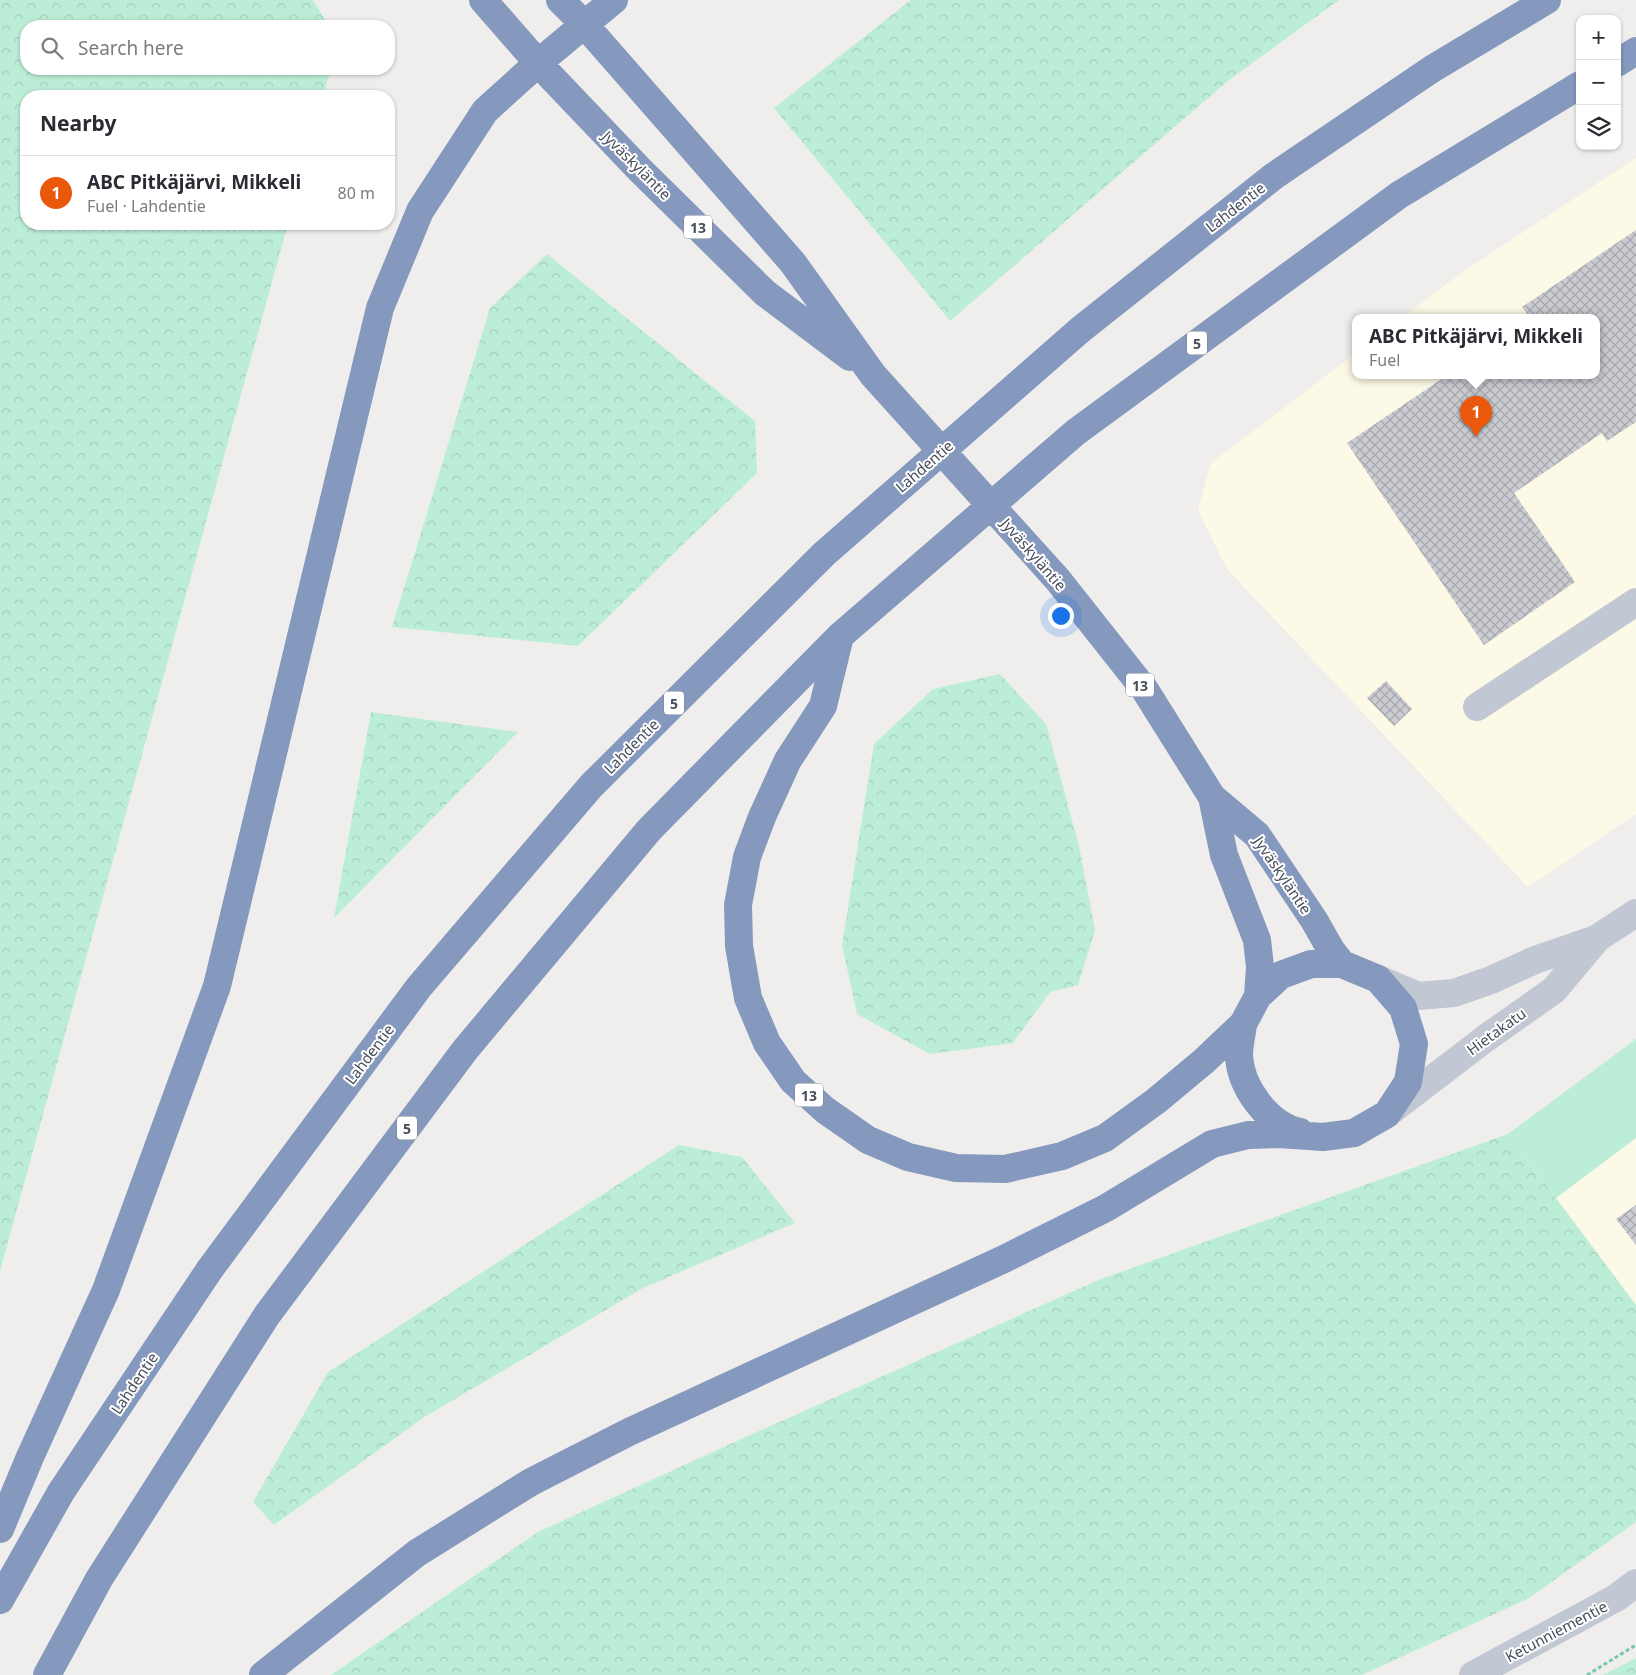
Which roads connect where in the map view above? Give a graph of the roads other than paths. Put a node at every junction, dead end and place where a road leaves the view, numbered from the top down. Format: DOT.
graph roads {
  1 [pos="482,0"];
  2 [pos="560,0"];
  3 [pos="614,0"];
  4 [pos="1547,0"];
  5 [pos="584,24"];
  6 [pos="1636,51"];
  7 [pos="1621,60"];
  8 [pos="538,63"];
  9 [pos="1576,88"];
  10 [pos="873,375"];
  11 [pos="1636,602"];
  12 [pos="840,636"];
  13 [pos="1477,707"];
  14 [pos="1212,797"];
  15 [pos="1636,913"];
  16 [pos="1596,939"];
  17 [pos="1342,964"];
  18 [pos="1378,979"];
  19 [pos="1258,996"];
  20 [pos="1243,1024"];
  21 [pos="1387,1114"];
  22 [pos="1323,1138"];
  23 [pos="0,1530"];
  24 [pos="1636,1583"];
  25 [pos="0,1600"];
  26 [pos="47,1675"];
  27 [pos="263,1675"];
  28 [pos="1473,1675"];
  1 -- 8 [label="highway, Jyväskyläntie / 13"];
  2 -- 5 [label="highway, Jyväskyläntie / 13"];
  3 -- 5 [label="highway"];
  4 -- 25 [label="highway, Lahdentie / 5"];
  5 -- 8 [label="highway"];
  5 -- 10 [label="highway, Jyväskyläntie / 13"];
  6 -- 7 [label="highway"];
  8 -- 10 [label="highway, Jyväskyläntie / 13"];
  8 -- 23 [label="highway"];
  9 -- 12 [label="highway, 5"];
  10 -- 14 [label="highway, Jyväskyläntie / 13"];
  11 -- 13 [label="street"];
  12 -- 20 [label="highway, 13"];
  12 -- 26 [label="highway, 5"];
  14 -- 17 [label="highway, Jyväskyläntie / 13"];
  14 -- 19 [label="highway, Jyväskyläntie / 13"];
  15 -- 16 [label="street, Hietakatu"];
  16 -- 18 [label="street, Hietakatu"];
  16 -- 21 [label="street, Hietakatu"];
  17 -- 18 [label="highway"];
  17 -- 19 [label="highway"];
  18 -- 21 [label="highway"];
  19 -- 20 [label="highway, 13"];
  20 -- 22 [label="highway"];
  21 -- 22 [label="highway"];
  22 -- 27 [label="highway"];
  24 -- 28 [label="street, Ketunniementie"];
}
